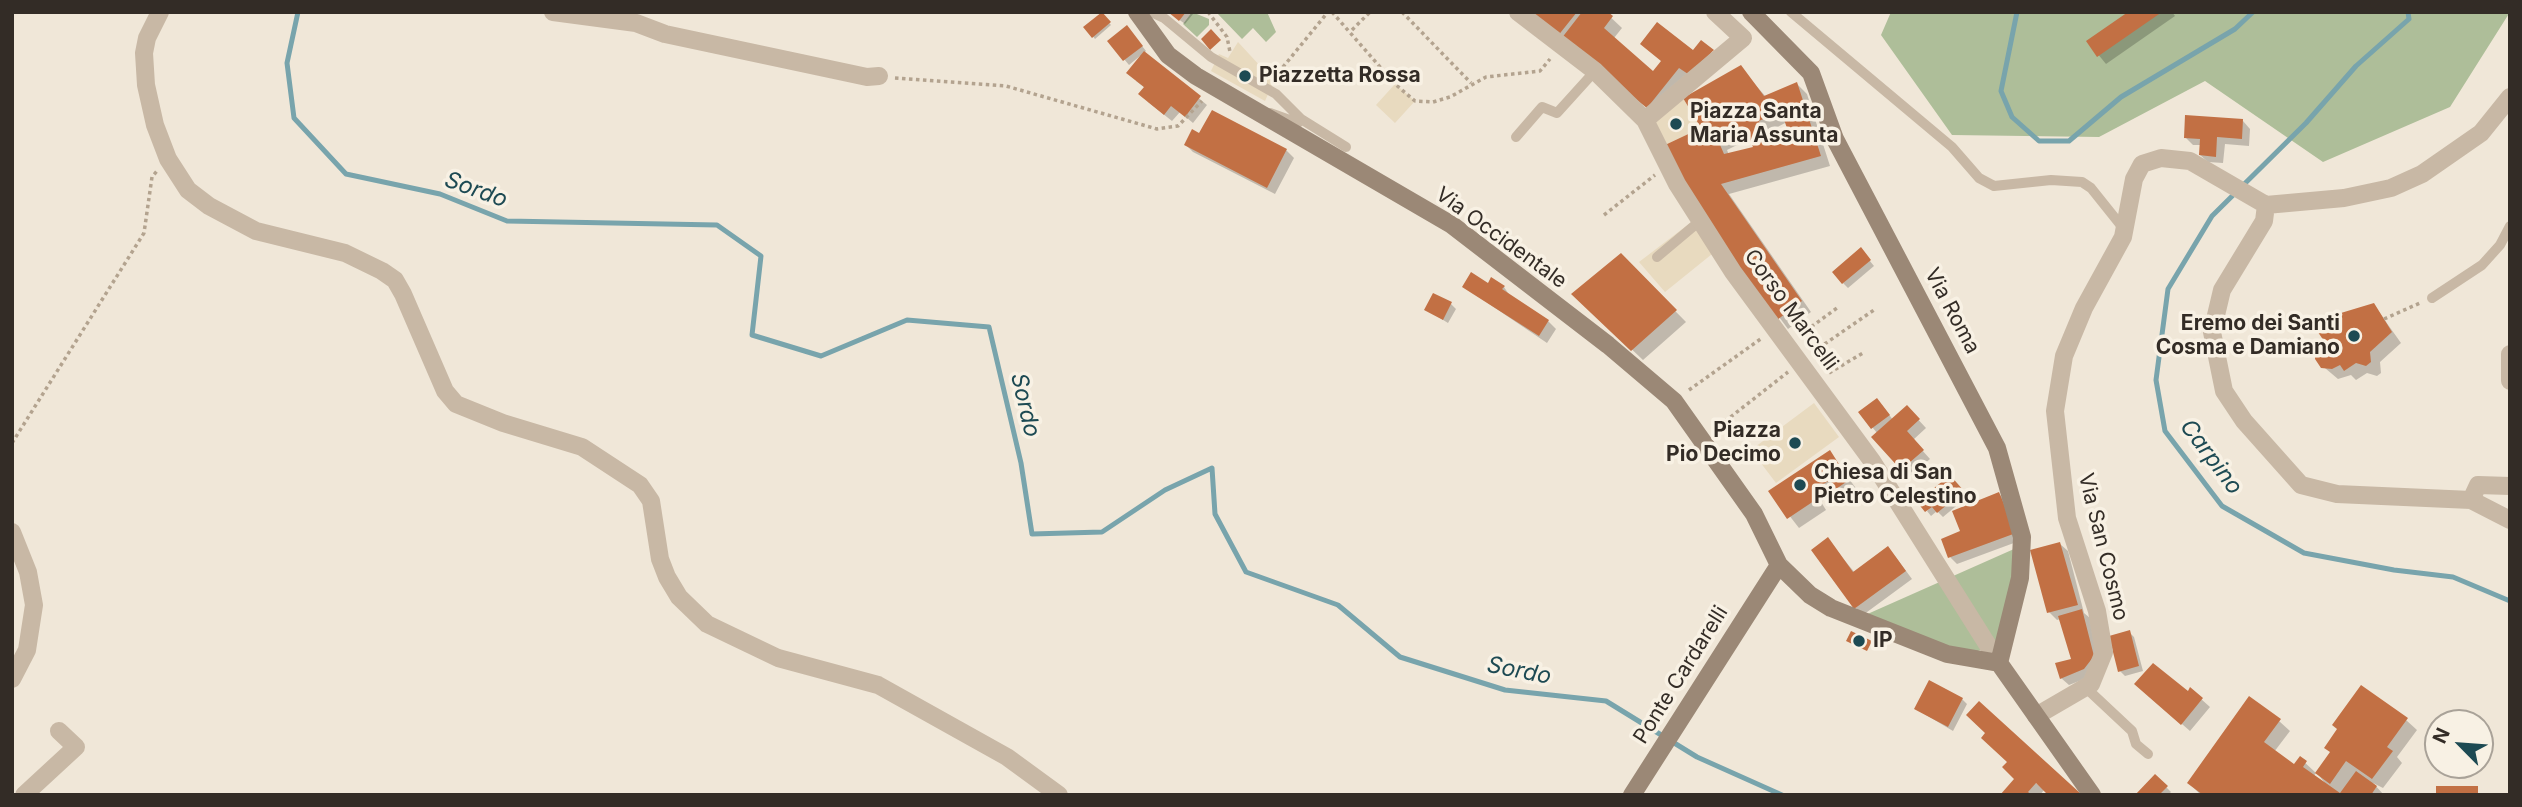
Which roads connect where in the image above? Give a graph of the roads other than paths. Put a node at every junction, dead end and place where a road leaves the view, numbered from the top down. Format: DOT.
graph roads {
  1 [pos="160,12"];
  2 [pos="553,12"];
  3 [pos="1137,12"];
  4 [pos="1151,12"];
  5 [pos="1518,12"];
  6 [pos="1715,12"];
  7 [pos="1751,12"];
  8 [pos="1791,12"];
  9 [pos="1595,71"];
  10 [pos="879,76"];
  11 [pos="2510,97"];
  12 [pos="1262,115"];
  13 [pos="1301,119"];
  14 [pos="1645,120"];
  15 [pos="1516,137"];
  16 [pos="1346,147"];
  17 [pos="2262,203"];
  18 [pos="1701,220"];
  19 [pos="2510,226"];
  20 [pos="2124,230"];
  21 [pos="1657,257"];
  22 [pos="2432,298"];
  23 [pos="2510,354"];
  24 [pos="2510,381"];
  25 [pos="2510,486"];
  26 [pos="2471,500"];
  27 [pos="2510,520"];
  28 [pos="12,532"];
  29 [pos="1779,565"];
  30 [pos="1999,663"];
  31 [pos="12,679"];
  32 [pos="2085,687"];
  33 [pos="2036,716"];
  34 [pos="59,731"];
  35 [pos="2148,754"];
  36 [pos="24,795"];
  37 [pos="1059,795"];
  38 [pos="1632,795"];
  39 [pos="2092,795"];
  1 -- 37 [label="street"];
  2 -- 10 [label="street"];
  3 -- 12 [label="main road, Via Occidentale"];
  4 -- 13 [label="lane"];
  5 -- 9 [label="street, Corso Marcelli"];
  6 -- 14 [label="street"];
  7 -- 30 [label="main road, Via Roma"];
  8 -- 20 [label="lane"];
  9 -- 14 [label="street, Corso Marcelli"];
  9 -- 15 [label="lane"];
  11 -- 17 [label="street"];
  12 -- 13 [label="lane"];
  12 -- 29 [label="main road, Via Occidentale"];
  13 -- 16 [label="lane"];
  14 -- 18 [label="street, Corso Marcelli"];
  17 -- 20 [label="street, Via San Cosmo"];
  17 -- 26 [label="street"];
  18 -- 21 [label="lane"];
  18 -- 30 [label="street, Corso Marcelli"];
  19 -- 22 [label="lane"];
  20 -- 32 [label="street, Via San Cosmo"];
  23 -- 24 [label="street"];
  25 -- 26 [label="street"];
  26 -- 27 [label="street"];
  28 -- 31 [label="street"];
  29 -- 30 [label="main road, Via Occidentale"];
  29 -- 38 [label="main road, Ponte Cardarelli"];
  30 -- 33 [label="main road"];
  32 -- 33 [label="street, Via San Cosmo"];
  32 -- 35 [label="lane"];
  33 -- 39 [label="main road"];
  34 -- 36 [label="street"];
}
